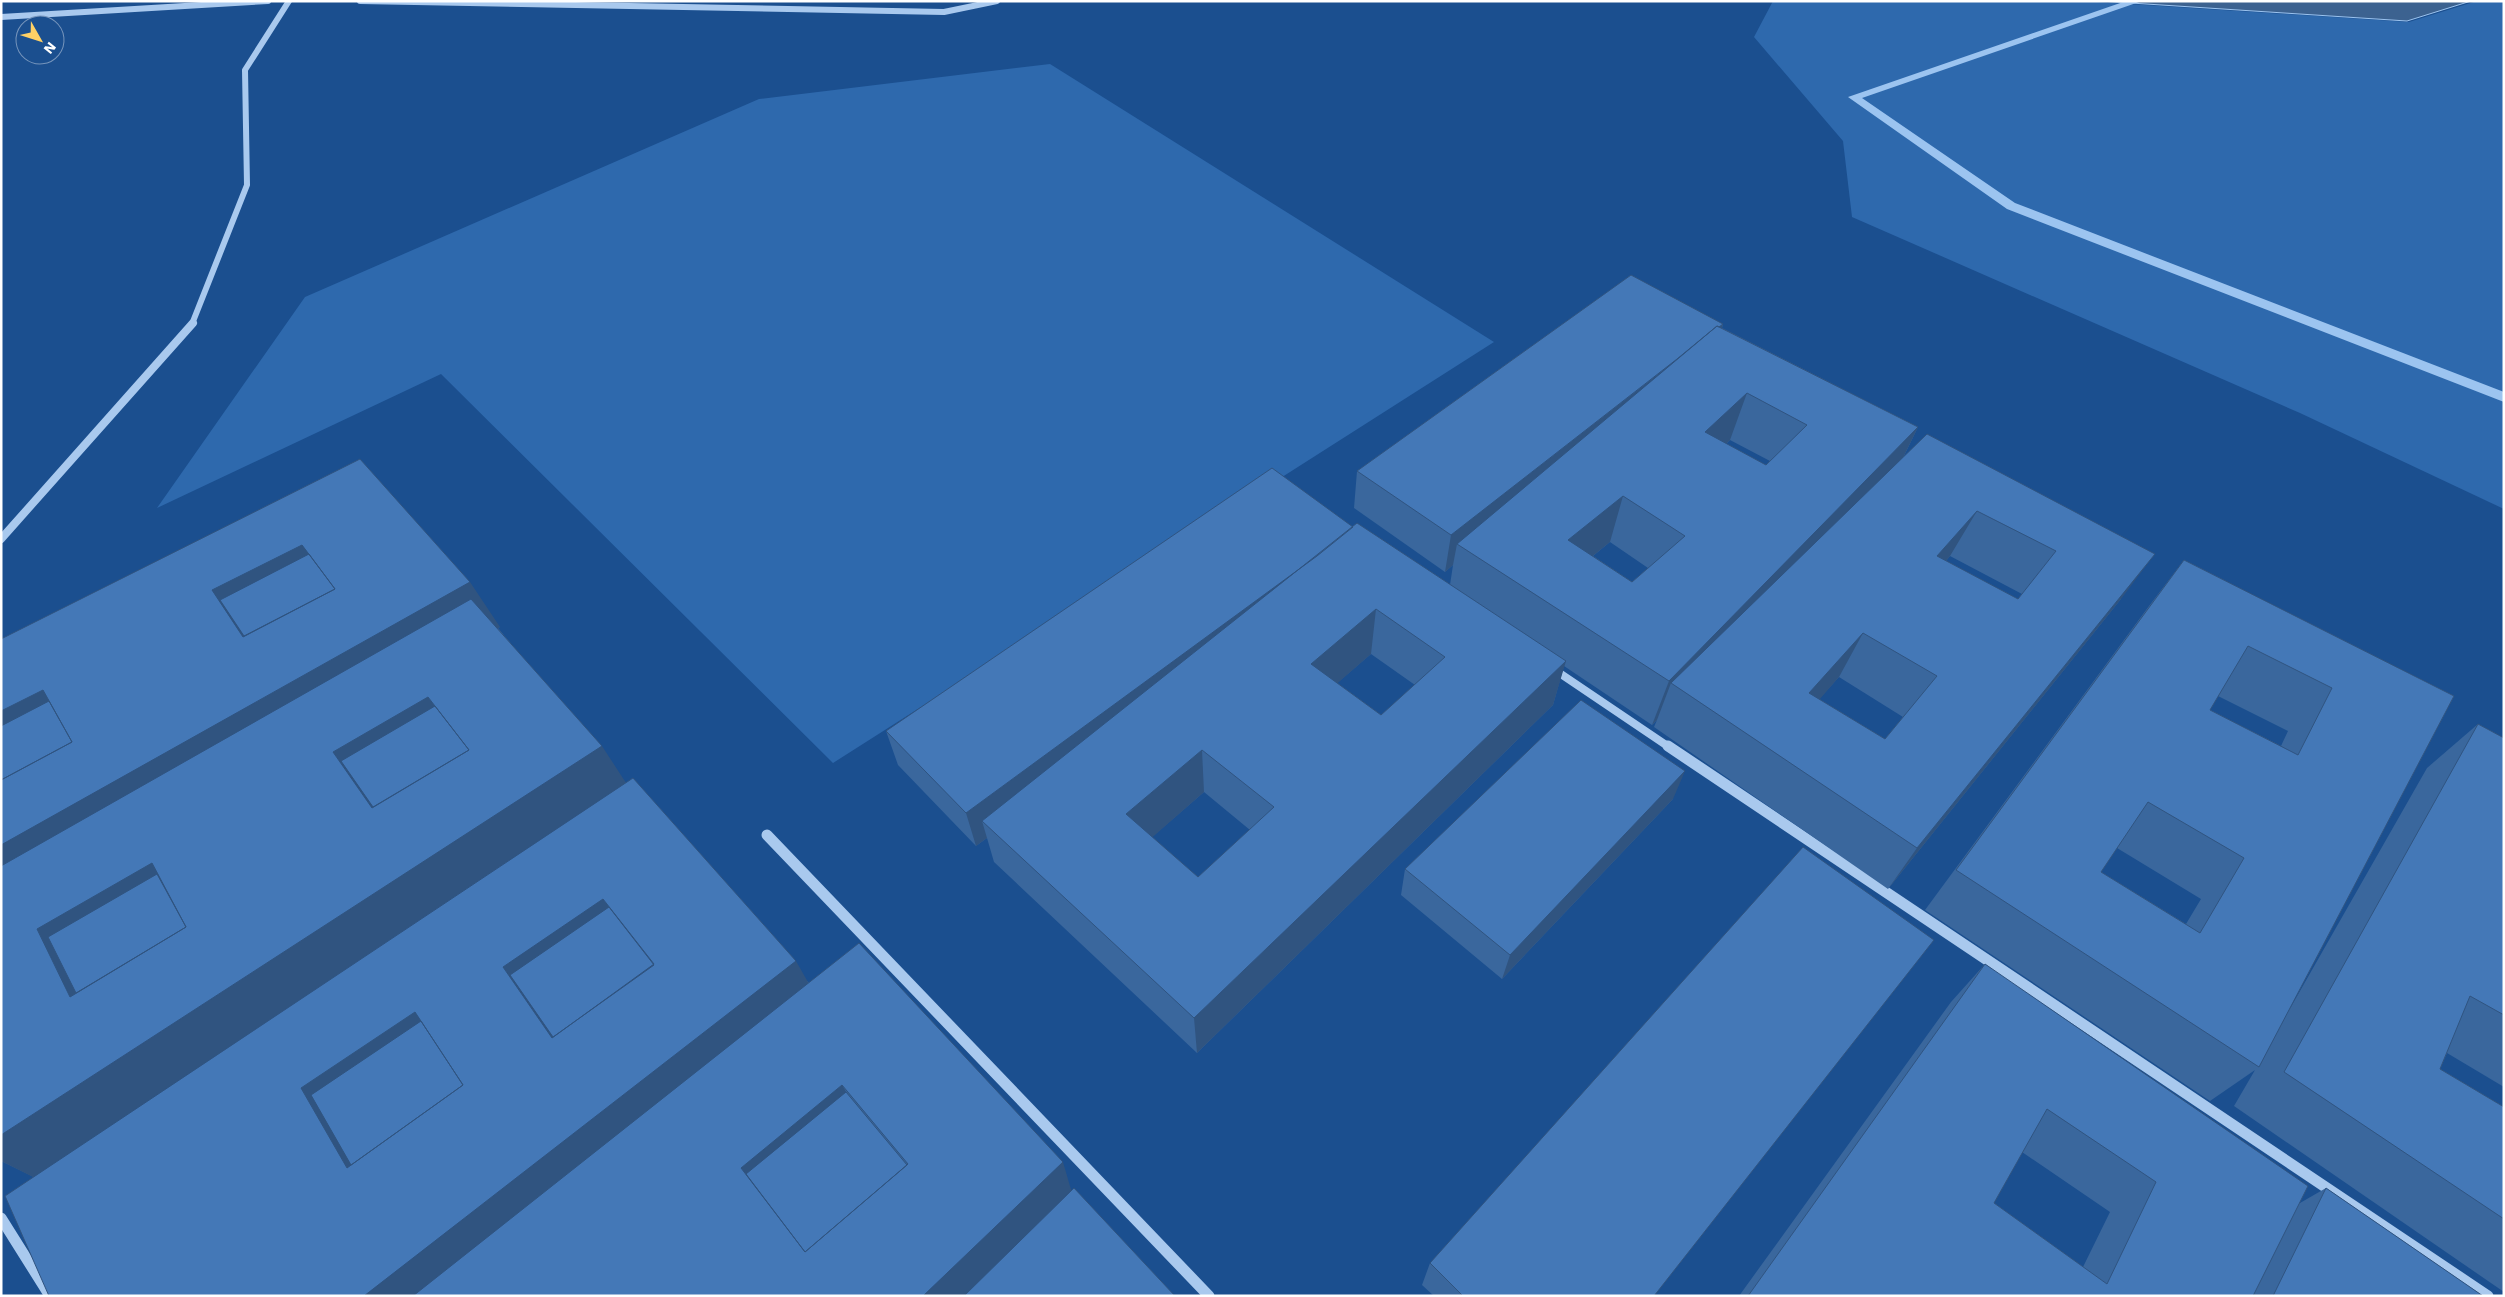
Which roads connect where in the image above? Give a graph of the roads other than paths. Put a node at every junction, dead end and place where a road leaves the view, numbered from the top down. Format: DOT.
graph roads {
  1 [pos="268,1"];
  2 [pos="289,1"];
  3 [pos="360,1"];
  4 [pos="997,1"];
  5 [pos="1,17"];
  6 [pos="1,539"];
  7 [pos="1547,664"];
  8 [pos="767,835"];
  9 [pos="1,1218"];
  10 [pos="50,1296"];
  11 [pos="1209,1296"];
  12 [pos="2488,1296"];
  1 -- 5 [label="street"];
  2 -- 6 [label="street"];
  3 -- 4 [label="street"];
  7 -- 12 [label="street"];
  8 -- 11 [label="street"];
  9 -- 10 [label="street"];
}
